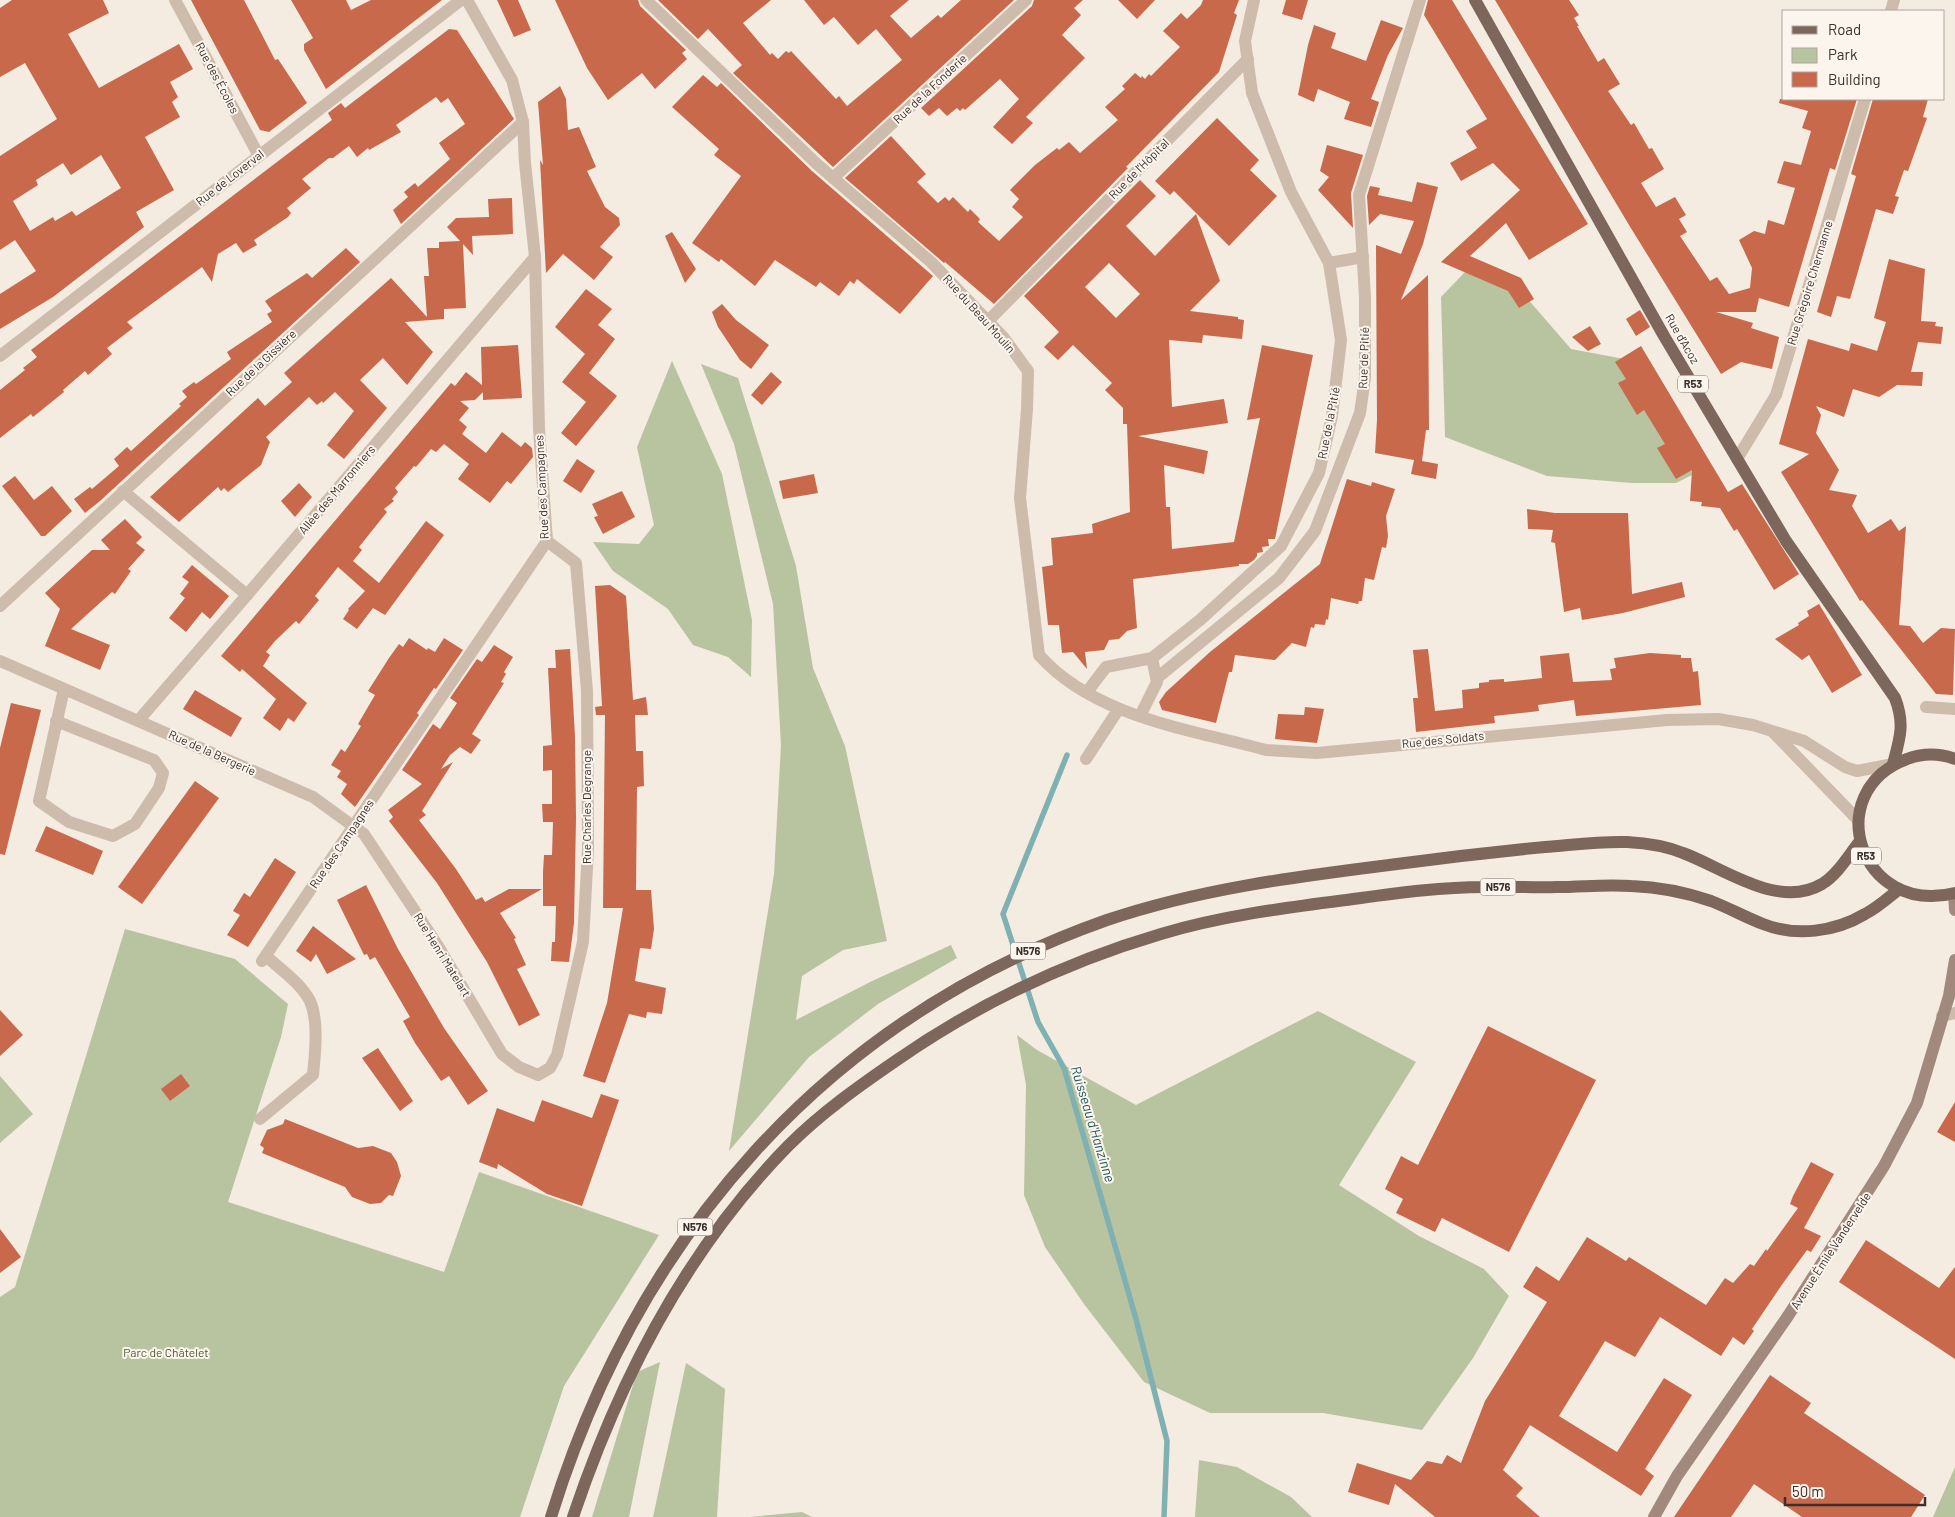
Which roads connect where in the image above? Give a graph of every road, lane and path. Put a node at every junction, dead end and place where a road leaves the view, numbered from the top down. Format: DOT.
graph roads {
  1 [pos="175,0"];
  2 [pos="461,0"];
  3 [pos="467,0"];
  4 [pos="646,0"];
  5 [pos="1026,0"];
  6 [pos="1254,0"];
  7 [pos="1420,0"];
  8 [pos="1475,0"];
  9 [pos="1248,59"];
  10 [pos="1865,100"];
  11 [pos="523,122"];
  12 [pos="259,156"];
  13 [pos="833,178"];
  14 [pos="535,257"];
  15 [pos="1363,257"];
  16 [pos="1329,263"];
  17 [pos="988,321"];
  18 [pos="0,356"];
  19 [pos="1737,458"];
  20 [pos="122,491"];
  21 [pos="547,541"];
  22 [pos="248,596"];
  23 [pos="4,602"];
  24 [pos="1152,658"];
  25 [pos="0,662"];
  26 [pos="1157,678"];
  27 [pos="64,689"];
  28 [pos="1087,692"];
  29 [pos="1926,707"];
  30 [pos="1955,709"];
  31 [pos="1118,710"];
  32 [pos="1140,716"];
  33 [pos="56,720"];
  34 [pos="138,721"];
  35 [pos="1771,730"];
  36 [pos="1086,759"];
  37 [pos="1955,759"];
  38 [pos="1893,764"];
  39 [pos="1858,820"];
  40 [pos="354,826"];
  41 [pos="1860,841"];
  42 [pos="1898,890"];
  43 [pos="1954,893"];
  44 [pos="1955,910"];
  45 [pos="1955,960"];
  46 [pos="1955,1014"];
  47 [pos="1942,1016"];
  48 [pos="538,1075"];
  49 [pos="260,1119"];
  50 [pos="551,1517"];
  51 [pos="573,1517"];
  52 [pos="1654,1517"];
  1 -- 12 [label="street, Rue des Écoles"];
  2 -- 12 [label="street, Rue de Loverval"];
  3 -- 11 [label="street, Rue des Campagnes"];
  4 -- 13 [label="street, Rue du Beau Moulin"];
  5 -- 13 [label="street, Rue de la Fonderie"];
  6 -- 9 [label="street"];
  7 -- 15 [label="street, Rue de Pitié"];
  8 -- 19 [label="main road, Rue d'Acoz / R53"];
  9 -- 16 [label="street, Rue de la Pitié"];
  9 -- 17 [label="street, Rue de l'Hôpital"];
  10 -- 19 [label="street, Rue Grégoire Chermanne"];
  11 -- 14 [label="street, Rue des Campagnes"];
  11 -- 20 [label="street, Rue de la Gissière"];
  12 -- 18 [label="street, Rue de Loverval"];
  13 -- 17 [label="street, Rue du Beau Moulin"];
  14 -- 21 [label="street, Rue des Campagnes"];
  14 -- 22 [label="street, Allée des Marronniers"];
  15 -- 16 [label="street"];
  15 -- 26 [label="street, Rue de Pitié"];
  16 -- 24 [label="street, Rue de la Pitié"];
  17 -- 28 [label="street, Rue du Beau Moulin"];
  19 -- 38 [label="main road, Rue d'Acoz / R53"];
  20 -- 22 [label="street"];
  20 -- 23 [label="street, Rue de la Gissière"];
  21 -- 40 [label="street, Rue des Campagnes"];
  21 -- 48 [label="street, Rue Charles Degrange"];
  22 -- 34 [label="street, Allée des Marronniers"];
  24 -- 26 [label="street"];
  24 -- 28 [label="street, Rue de la Pitié"];
  25 -- 27 [label="street, Rue de la Bergerie"];
  26 -- 32 [label="street"];
  27 -- 33 [label="street"];
  27 -- 34 [label="street, Rue de la Bergerie"];
  28 -- 31 [label="street, Rue du Beau Moulin"];
  29 -- 30 [label="street"];
  31 -- 32 [label="street, Rue des Soldats"];
  31 -- 36 [label="street"];
  32 -- 35 [label="street, Rue des Soldats"];
  33 -- 33 [label="street"];
  34 -- 40 [label="street, Rue de la Bergerie"];
  35 -- 38 [label="street, Rue des Soldats"];
  35 -- 39 [label="street"];
  37 -- 38 [label="main road, R53"];
  38 -- 39 [label="main road, R53"];
  39 -- 41 [label="main road, R53"];
  40 -- 48 [label="street, Rue Henri Matelart"];
  40 -- 49 [label="street, Rue des Campagnes"];
  41 -- 42 [label="main road, R53"];
  41 -- 50 [label="main road, N576"];
  42 -- 43 [label="main road, R53"];
  42 -- 51 [label="main road, N576"];
  43 -- 44 [label="main road"];
  45 -- 47 [label="main road, Avenue Émile Vandervelde"];
  46 -- 47 [label="street"];
  47 -- 52 [label="main road, Avenue Émile Vandervelde"];
}
